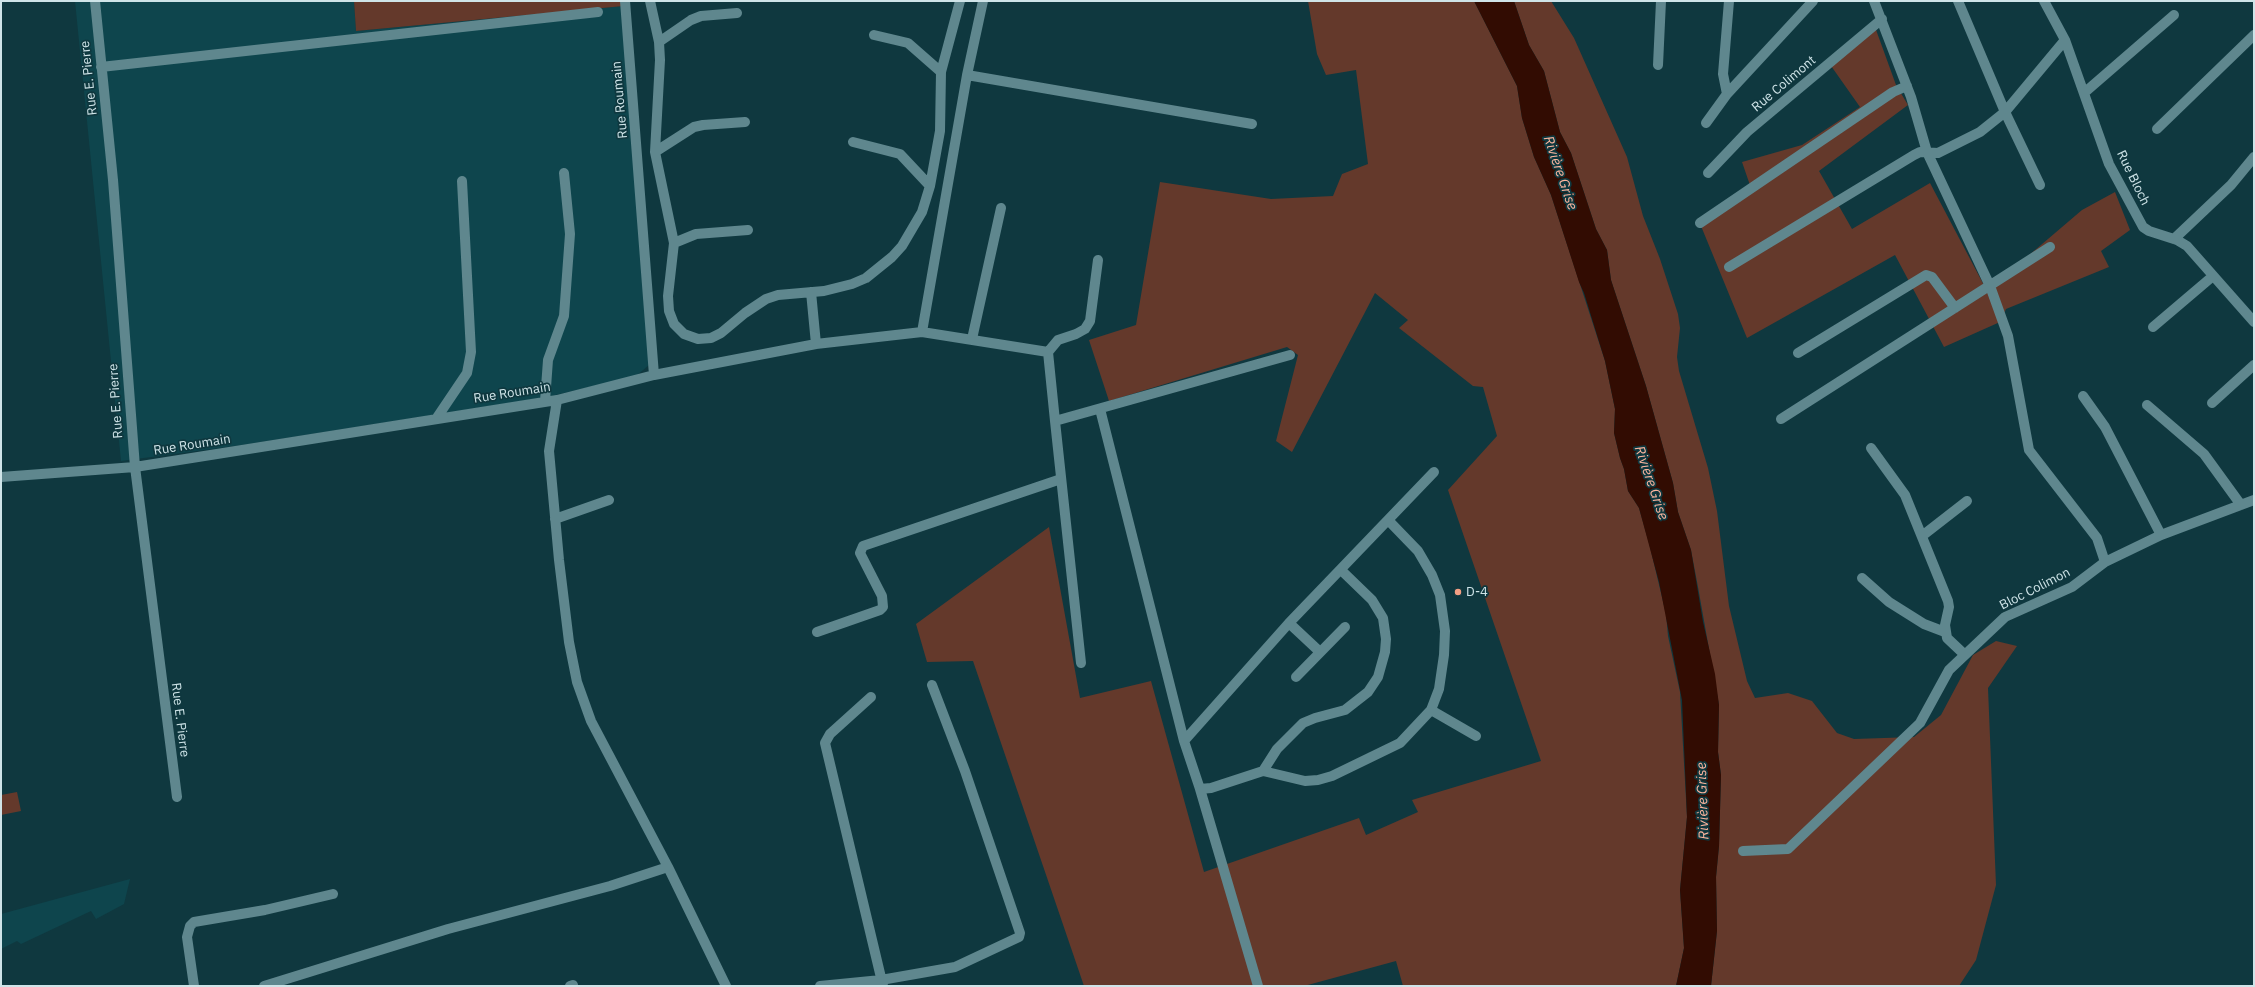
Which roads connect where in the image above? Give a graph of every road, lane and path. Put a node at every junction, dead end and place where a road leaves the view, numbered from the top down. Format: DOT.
graph roads {
  1 [pos="95,1"];
  2 [pos="625,1"];
  3 [pos="650,1"];
  4 [pos="960,1"];
  5 [pos="983,1"];
  6 [pos="1661,1"];
  7 [pos="1729,1"];
  8 [pos="1813,1"];
  9 [pos="1874,1"];
  10 [pos="1958,1"];
  11 [pos="2044,1"];
  12 [pos="598,12"];
  13 [pos="737,13"];
  14 [pos="2174,15"];
  15 [pos="1882,19"];
  16 [pos="874,35"];
  17 [pos="2254,35"];
  18 [pos="2065,40"];
  19 [pos="659,42"];
  20 [pos="1658,65"];
  21 [pos="101,67"];
  22 [pos="941,72"];
  23 [pos="967,75"];
  24 [pos="1907,86"];
  25 [pos="2084,92"];
  26 [pos="1727,94"];
  27 [pos="2005,112"];
  28 [pos="745,122"];
  29 [pos="1706,123"];
  30 [pos="1252,124"];
  31 [pos="2157,129"];
  32 [pos="853,142"];
  33 [pos="655,152"];
  34 [pos="1926,152"];
  35 [pos="2254,157"];
  36 [pos="564,173"];
  37 [pos="1708,174"];
  38 [pos="462,181"];
  39 [pos="2040,185"];
  40 [pos="930,186"];
  41 [pos="1001,208"];
  42 [pos="1700,223"];
  43 [pos="748,230"];
  44 [pos="2174,239"];
  45 [pos="674,243"];
  46 [pos="2050,247"];
  47 [pos="1098,260"];
  48 [pos="1729,267"];
  49 [pos="2213,276"];
  50 [pos="1990,286"];
  51 [pos="810,292"];
  52 [pos="1955,308"];
  53 [pos="2252,316"];
  54 [pos="2153,327"];
  55 [pos="922,332"];
  56 [pos="972,339"];
  57 [pos="816,344"];
  58 [pos="1048,352"];
  59 [pos="1798,353"];
  60 [pos="1290,355"];
  61 [pos="2254,364"];
  62 [pos="654,375"];
  63 [pos="2083,396"];
  64 [pos="557,400"];
  65 [pos="545,401"];
  66 [pos="2212,403"];
  67 [pos="2148,405"];
  68 [pos="1100,409"];
  69 [pos="436,419"];
  70 [pos="1781,419"];
  71 [pos="1055,421"];
  72 [pos="1871,448"];
  73 [pos="134,467"];
  74 [pos="1434,472"];
  75 [pos="1,478"];
  76 [pos="1061,479"];
  77 [pos="609,500"];
  78 [pos="2254,500"];
  79 [pos="1967,501"];
  80 [pos="2241,505"];
  81 [pos="555,519"];
  82 [pos="1388,520"];
  83 [pos="2162,535"];
  84 [pos="1922,536"];
  85 [pos="2106,562"];
  86 [pos="1341,570"];
  87 [pos="1862,578"];
  88 [pos="1289,623"];
  89 [pos="1346,627"];
  90 [pos="817,632"];
  91 [pos="1945,632"];
  92 [pos="1320,652"];
  93 [pos="1966,655"];
  94 [pos="1081,662"];
  95 [pos="1296,677"];
  96 [pos="932,685"];
  97 [pos="871,697"];
  98 [pos="1431,710"];
  99 [pos="1476,736"];
  100 [pos="1184,741"];
  101 [pos="1263,771"];
  102 [pos="1200,789"];
  103 [pos="177,797"];
  104 [pos="1743,852"];
  105 [pos="668,867"];
  106 [pos="333,894"];
  107 [pos="882,983"];
  108 [pos="194,986"];
  109 [pos="264,986"];
  110 [pos="726,986"];
  111 [pos="820,986"];
  112 [pos="1258,986"];
  1 -- 21 [label="street, Rue E. Pierre"];
  2 -- 62 [label="street, Rue Roumain"];
  3 -- 19 [label="street"];
  4 -- 22 [label="street"];
  5 -- 23 [label="street"];
  6 -- 20 [label="street"];
  7 -- 26 [label="street"];
  8 -- 26 [label="street"];
  9 -- 15 [label="street"];
  10 -- 27 [label="street"];
  11 -- 18 [label="street, Rue Bloch"];
  12 -- 21 [label="street"];
  13 -- 19 [label="street"];
  14 -- 25 [label="street"];
  15 -- 24 [label="street"];
  15 -- 37 [label="street, Rue Colimont"];
  16 -- 22 [label="street"];
  17 -- 31 [label="street"];
  18 -- 25 [label="street, Rue Bloch"];
  18 -- 27 [label="street"];
  19 -- 33 [label="street"];
  21 -- 73 [label="street, Rue E. Pierre"];
  22 -- 40 [label="street"];
  23 -- 30 [label="street"];
  23 -- 55 [label="street"];
  24 -- 34 [label="street"];
  24 -- 42 [label="street"];
  25 -- 44 [label="street, Rue Bloch"];
  26 -- 29 [label="street"];
  27 -- 34 [label="street"];
  27 -- 39 [label="street"];
  28 -- 33 [label="street"];
  32 -- 40 [label="street"];
  33 -- 45 [label="street"];
  34 -- 48 [label="street"];
  34 -- 50 [label="street"];
  35 -- 44 [label="street"];
  36 -- 65 [label="street"];
  38 -- 69 [label="street"];
  40 -- 51 [label="street"];
  41 -- 56 [label="street"];
  43 -- 45 [label="street"];
  44 -- 49 [label="street, Rue Bloch"];
  45 -- 51 [label="street"];
  46 -- 50 [label="street"];
  47 -- 58 [label="street"];
  49 -- 53 [label="street, Rue Bloch"];
  49 -- 54 [label="street"];
  50 -- 52 [label="street"];
  50 -- 85 [label="street"];
  51 -- 57 [label="street"];
  52 -- 59 [label="street"];
  52 -- 70 [label="street"];
  55 -- 56 [label="street"];
  55 -- 57 [label="street"];
  56 -- 58 [label="street"];
  57 -- 62 [label="street"];
  58 -- 71 [label="street"];
  60 -- 68 [label="street"];
  61 -- 66 [label="street"];
  62 -- 64 [label="street, Rue Roumain"];
  63 -- 83 [label="street"];
  64 -- 65 [label="street, Rue Roumain"];
  64 -- 81 [label="street"];
  65 -- 69 [label="street, Rue Roumain"];
  67 -- 80 [label="street"];
  68 -- 71 [label="street"];
  68 -- 100 [label="street"];
  69 -- 73 [label="street, Rue Roumain"];
  71 -- 76 [label="street"];
  72 -- 84 [label="street"];
  73 -- 75 [label="street, Rue Roumain"];
  73 -- 103 [label="street, Rue E. Pierre"];
  74 -- 82 [label="street"];
  76 -- 90 [label="street"];
  76 -- 94 [label="street"];
  77 -- 81 [label="street"];
  78 -- 80 [label="street, Bloc Colimon"];
  79 -- 84 [label="street"];
  80 -- 83 [label="street, Bloc Colimon"];
  81 -- 105 [label="street"];
  82 -- 86 [label="street"];
  82 -- 98 [label="street"];
  83 -- 85 [label="street, Bloc Colimon"];
  84 -- 91 [label="street"];
  85 -- 93 [label="street, Bloc Colimon"];
  86 -- 88 [label="street"];
  86 -- 101 [label="street"];
  87 -- 91 [label="street"];
  88 -- 92 [label="street"];
  88 -- 100 [label="street"];
  89 -- 92 [label="street"];
  91 -- 93 [label="street"];
  92 -- 95 [label="street"];
  93 -- 104 [label="street, Bloc Colimon"];
  96 -- 107 [label="street"];
  97 -- 107 [label="street"];
  98 -- 99 [label="street"];
  98 -- 101 [label="street"];
  100 -- 102 [label="street"];
  101 -- 102 [label="street"];
  102 -- 112 [label="street"];
  105 -- 109 [label="street"];
  105 -- 110 [label="street"];
  106 -- 108 [label="street"];
  107 -- 111 [label="street"];
}
